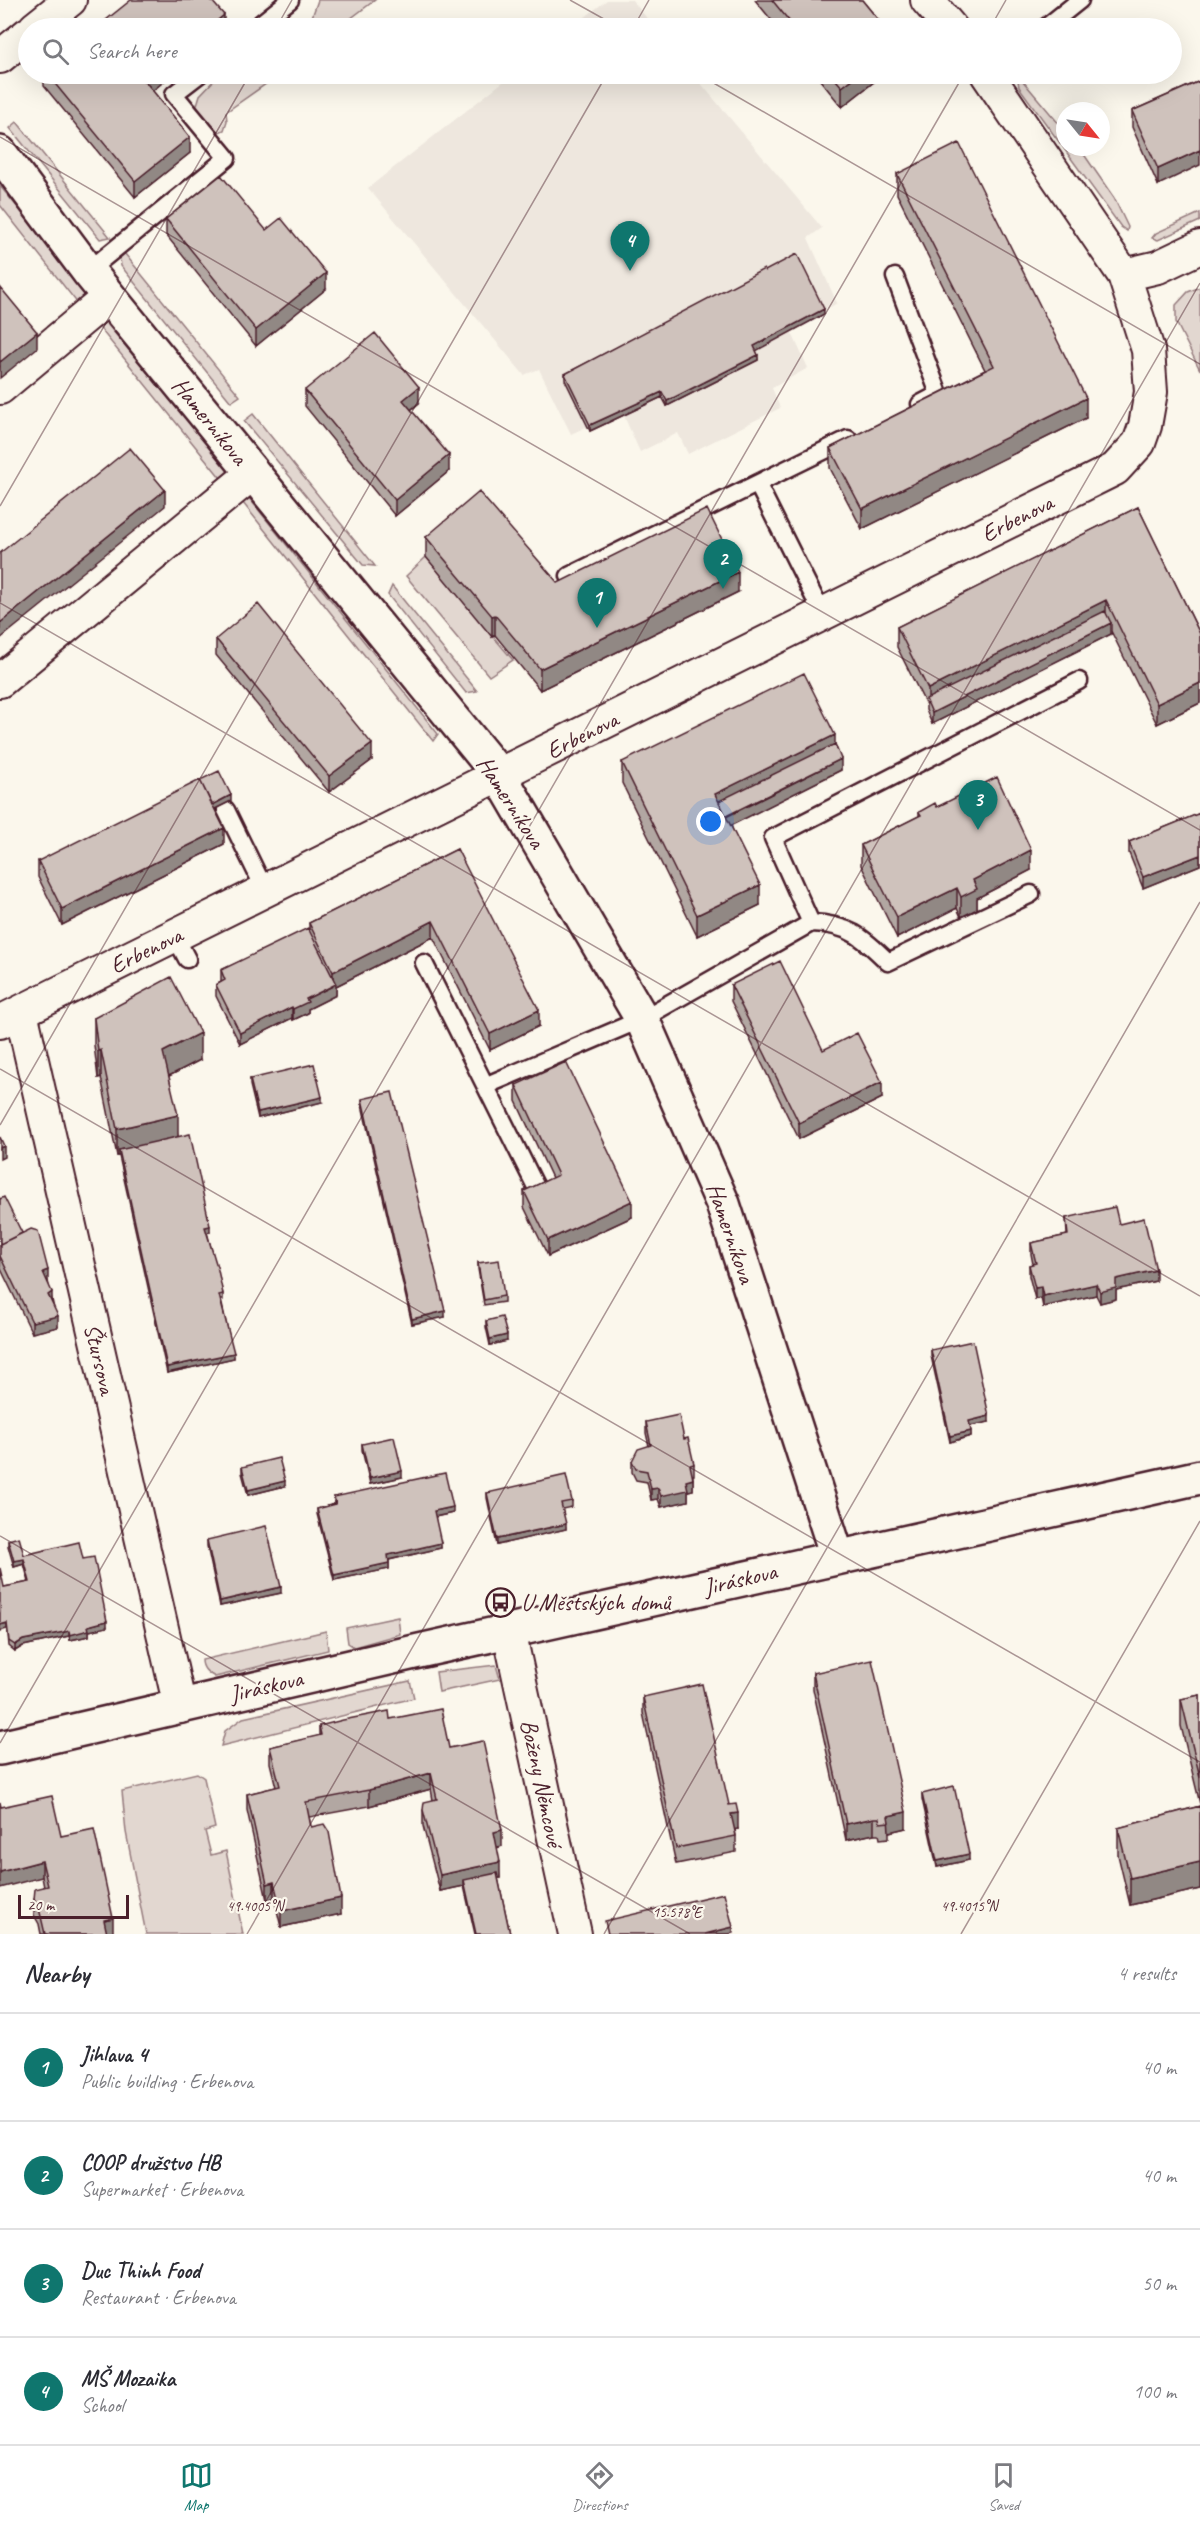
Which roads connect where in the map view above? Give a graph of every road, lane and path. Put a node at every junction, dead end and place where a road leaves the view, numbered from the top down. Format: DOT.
graph roads {
  1 [pos="70,0"];
  2 [pos="290,0"];
  3 [pos="927,0"];
  4 [pos="1080,0"];
  5 [pos="48,18"];
  6 [pos="268,18"];
  7 [pos="942,18"];
  8 [pos="1058,18"];
  9 [pos="18,42"];
  10 [pos="0,57"];
  11 [pos="187,84"];
  12 [pos="996,84"];
  13 [pos="0,153"];
  14 [pos="1200,247"];
  15 [pos="88,271"];
  16 [pos="1124,275"];
  17 [pos="895,278"];
  18 [pos="110,297"];
  19 [pos="0,388"];
  20 [pos="907,410"];
  21 [pos="864,432"];
  22 [pos="253,473"];
  23 [pos="758,485"];
  24 [pos="569,576"];
  25 [pos="823,615"];
  26 [pos="0,681"];
  27 [pos="1079,681"];
  28 [pos="500,777"];
  29 [pos="226,810"];
  30 [pos="266,892"];
  31 [pos="1031,894"];
  32 [pos="811,923"];
  33 [pos="424,963"];
  34 [pos="10,1017"];
  35 [pos="642,1019"];
  36 [pos="487,1085"];
  37 [pos="537,1189"];
  38 [pos="1200,1477"];
  39 [pos="837,1556"];
  40 [pos="509,1631"];
  41 [pos="180,1707"];
  42 [pos="0,1748"];
  43 [pos="575,1934"];
  1 -- 5 [label="street"];
  2 -- 6 [label="lane"];
  3 -- 7 [label="street"];
  4 -- 8 [label="lane"];
  9 -- 10 [label="street"];
  11 -- 15 [label="lane"];
  12 -- 16 [label="street, Erbenova"];
  13 -- 15 [label="street, Hamerníkova"];
  14 -- 16 [label="street"];
  15 -- 18 [label="street, Hamerníkova"];
  16 -- 25 [label="street, Erbenova"];
  17 -- 20 [label="lane"];
  18 -- 19 [label="street"];
  18 -- 22 [label="street, Hamerníkova"];
  21 -- 23 [label="lane"];
  22 -- 26 [label="street"];
  22 -- 28 [label="street, Hamerníkova"];
  23 -- 24 [label="lane"];
  23 -- 25 [label="lane"];
  25 -- 28 [label="street, Erbenova"];
  27 -- 32 [label="lane"];
  28 -- 30 [label="street, Erbenova"];
  28 -- 35 [label="street, Hamerníkova"];
  29 -- 30 [label="lane"];
  30 -- 34 [label="street, Erbenova"];
  31 -- 32 [label="lane"];
  32 -- 35 [label="lane"];
  33 -- 36 [label="lane"];
  34 -- 41 [label="street, Štursova"];
  35 -- 36 [label="lane"];
  35 -- 39 [label="street, Hamerníkova"];
  36 -- 37 [label="lane"];
  38 -- 39 [label="street, Jiráskova"];
  39 -- 40 [label="street, Jiráskova"];
  40 -- 41 [label="street, Jiráskova"];
  40 -- 43 [label="street, Boženy Němcové"];
  41 -- 42 [label="street, Jiráskova"];
}
